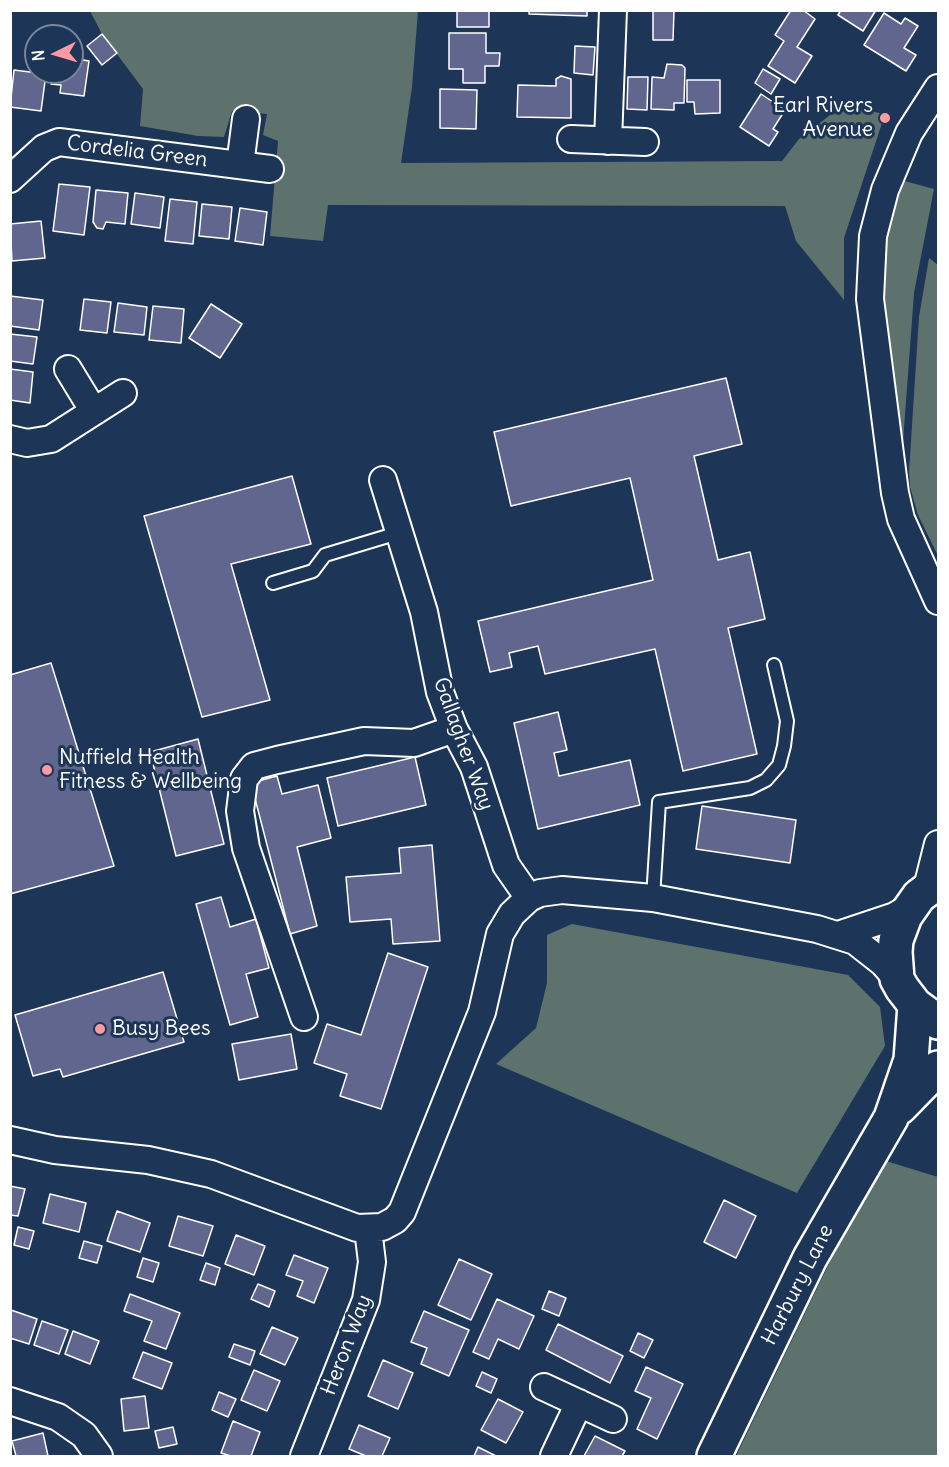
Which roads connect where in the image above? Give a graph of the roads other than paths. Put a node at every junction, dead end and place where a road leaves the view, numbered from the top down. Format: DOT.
graph roads {
  1 [pos="614,10"];
  2 [pos="937,86"];
  3 [pos="246,119"];
  4 [pos="571,139"];
  5 [pos="608,141"];
  6 [pos="645,142"];
  7 [pos="240,165"];
  8 [pos="270,169"];
  9 [pos="10,179"];
  10 [pos="68,369"];
  11 [pos="123,393"];
  12 [pos="93,410"];
  13 [pos="10,439"];
  14 [pos="382,480"];
  15 [pos="398,533"];
  16 [pos="273,583"];
  17 [pos="939,601"];
  18 [pos="774,665"];
  19 [pos="454,729"];
  20 [pos="939,844"];
  21 [pos="926,892"];
  22 [pos="529,898"];
  23 [pos="653,898"];
  24 [pos="841,934"];
  25 [pos="897,979"];
  26 [pos="927,1014"];
  27 [pos="304,1017"];
  28 [pos="939,1068"];
  29 [pos="891,1118"];
  30 [pos="10,1140"];
  31 [pos="368,1229"];
  32 [pos="544,1388"];
  33 [pos="10,1401"];
  34 [pos="579,1403"];
  35 [pos="613,1419"];
  36 [pos="99,1456"];
  37 [pos="304,1456"];
  38 [pos="554,1456"];
  39 [pos="714,1456"];
  1 -- 5 [label="street"];
  2 -- 17 [label="street"];
  3 -- 7 [label="street"];
  4 -- 5 [label="street"];
  5 -- 6 [label="street"];
  7 -- 8 [label="street, Cordelia Green"];
  7 -- 9 [label="street, Cordelia Green"];
  10 -- 12 [label="street"];
  11 -- 12 [label="street"];
  12 -- 13 [label="street"];
  14 -- 15 [label="street, Gallagher Way"];
  15 -- 16 [label="lane"];
  15 -- 19 [label="street, Gallagher Way"];
  18 -- 23 [label="lane"];
  19 -- 22 [label="street, Gallagher Way"];
  19 -- 27 [label="street"];
  20 -- 21 [label="street"];
  21 -- 24 [label="street"];
  21 -- 25 [label="street"];
  22 -- 23 [label="street"];
  22 -- 31 [label="street"];
  23 -- 24 [label="street"];
  24 -- 25 [label="street"];
  25 -- 26 [label="street"];
  26 -- 29 [label="street, Harbury Lane"];
  28 -- 29 [label="street, Harbury Lane"];
  29 -- 39 [label="street, Harbury Lane"];
  30 -- 31 [label="street"];
  31 -- 37 [label="street, Heron Way"];
  32 -- 34 [label="street"];
  33 -- 36 [label="street"];
  34 -- 35 [label="street"];
  34 -- 38 [label="street"];
}
